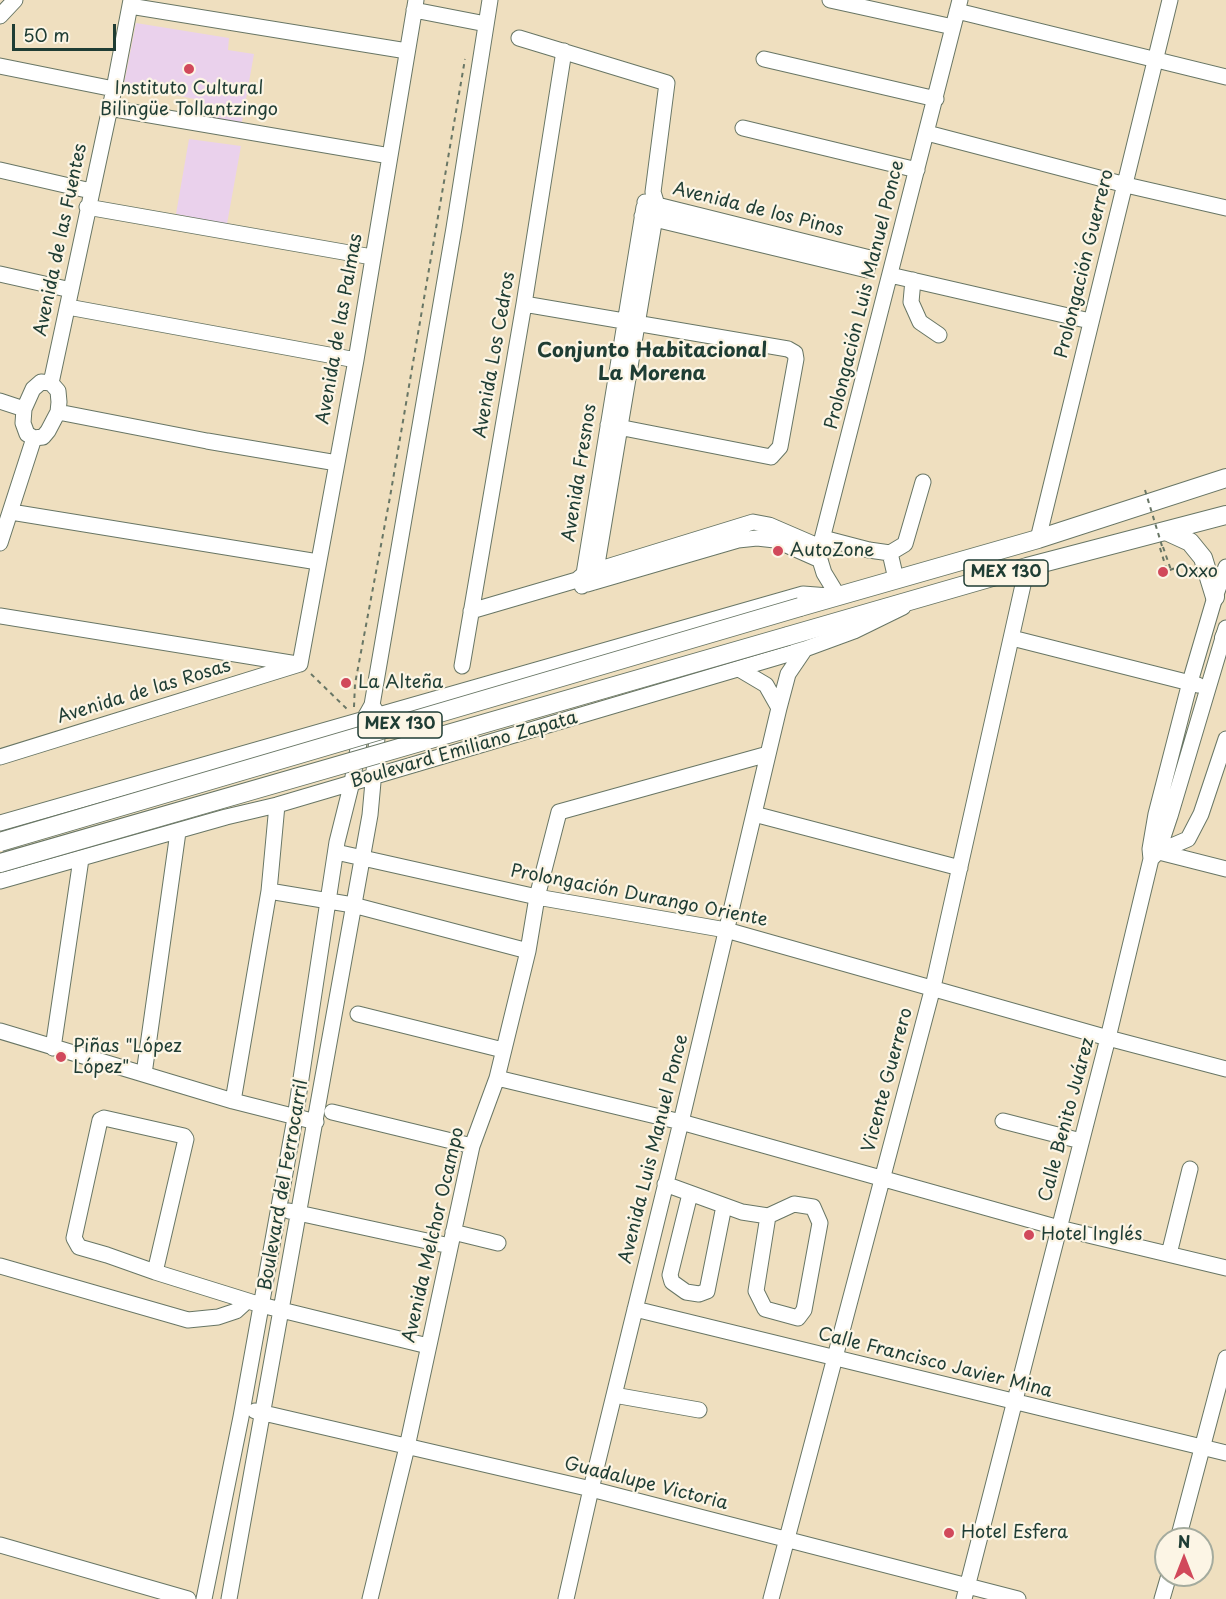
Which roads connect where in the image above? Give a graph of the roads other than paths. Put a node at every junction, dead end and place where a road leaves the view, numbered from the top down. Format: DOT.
graph roads {
  1 [pos="15,0"];
  2 [pos="490,0"];
  3 [pos="831,0"];
  4 [pos="1170,0"];
  5 [pos="130,3"];
  6 [pos="415,5"];
  7 [pos="959,6"];
  8 [pos="0,16"];
  9 [pos="486,24"];
  10 [pos="953,27"];
  11 [pos="519,38"];
  12 [pos="407,51"];
  13 [pos="564,51"];
  14 [pos="764,59"];
  15 [pos="1155,60"];
  16 [pos="0,66"];
  17 [pos="1226,77"];
  18 [pos="114,89"];
  19 [pos="936,99"];
  20 [pos="109,108"];
  21 [pos="743,128"];
  22 [pos="927,133"];
  23 [pos="390,156"];
  24 [pos="0,170"];
  25 [pos="917,170"];
  26 [pos="1126,185"];
  27 [pos="89,199"];
  28 [pos="650,207"];
  29 [pos="1226,208"];
  30 [pos="372,257"];
  31 [pos="0,274"];
  32 [pos="890,275"];
  33 [pos="913,280"];
  34 [pos="71,290"];
  35 [pos="524,304"];
  36 [pos="68,308"];
  37 [pos="1090,321"];
  38 [pos="631,322"];
  39 [pos="939,335"];
  40 [pos="356,360"];
  41 [pos="51,383"];
  42 [pos="0,401"];
  43 [pos="24,409"];
  44 [pos="58,412"];
  45 [pos="614,426"];
  46 [pos="34,438"];
  47 [pos="337,463"];
  48 [pos="1226,478"];
  49 [pos="923,482"];
  50 [pos="11,512"];
  51 [pos="1226,515"];
  52 [pos="1161,537"];
  53 [pos="1038,539"];
  54 [pos="0,543"];
  55 [pos="821,549"];
  56 [pos="890,553"];
  57 [pos="318,562"];
  58 [pos="1027,567"];
  59 [pos="1226,567"];
  60 [pos="587,579"];
  61 [pos="896,579"];
  62 [pos="838,596"];
  63 [pos="1215,597"];
  64 [pos="920,598"];
  65 [pos="471,611"];
  66 [pos="0,616"];
  67 [pos="1225,633"];
  68 [pos="1012,638"];
  69 [pos="805,649"];
  70 [pos="300,664"];
  71 [pos="462,666"];
  72 [pos="739,669"];
  73 [pos="1190,682"];
  74 [pos="1209,688"];
  75 [pos="778,708"];
  76 [pos="376,710"];
  77 [pos="358,722"];
  78 [pos="1226,739"];
  79 [pos="768,754"];
  80 [pos="0,757"];
  81 [pos="373,777"];
  82 [pos="352,783"];
  83 [pos="278,805"];
  84 [pos="754,814"];
  85 [pos="0,823"];
  86 [pos="178,832"];
  87 [pos="0,842"];
  88 [pos="336,852"];
  89 [pos="1153,853"];
  90 [pos="361,858"];
  91 [pos="81,859"];
  92 [pos="0,863"];
  93 [pos="960,868"];
  94 [pos="1226,869"];
  95 [pos="0,881"];
  96 [pos="269,891"];
  97 [pos="537,897"];
  98 [pos="328,901"];
  99 [pos="353,905"];
  100 [pos="726,930"];
  101 [pos="528,951"];
  102 [pos="933,987"];
  103 [pos="358,1014"];
  104 [pos="0,1031"];
  105 [pos="1108,1038"];
  106 [pos="53,1048"];
  107 [pos="504,1050"];
  108 [pos="1226,1070"];
  109 [pos="144,1074"];
  110 [pos="497,1077"];
  111 [pos="233,1101"];
  112 [pos="332,1112"];
  113 [pos="295,1118"];
  114 [pos="1003,1120"];
  115 [pos="316,1122"];
  116 [pos="681,1122"];
  117 [pos="1081,1141"];
  118 [pos="472,1146"];
  119 [pos="1190,1169"];
  120 [pos="881,1180"];
  121 [pos="665,1184"];
  122 [pos="690,1194"];
  123 [pos="724,1206"];
  124 [pos="278,1209"];
  125 [pos="299,1213"];
  126 [pos="768,1216"];
  127 [pos="1059,1228"];
  128 [pos="452,1239"];
  129 [pos="498,1243"];
  130 [pos="1169,1254"];
  131 [pos="0,1266"];
  132 [pos="1226,1268"];
  133 [pos="155,1272"];
  134 [pos="254,1303"];
  135 [pos="635,1308"];
  136 [pos="281,1309"];
  137 [pos="428,1346"];
  138 [pos="834,1358"];
  139 [pos="1226,1358"];
  140 [pos="614,1395"];
  141 [pos="1014,1402"];
  142 [pos="242,1408"];
  143 [pos="699,1410"];
  144 [pos="263,1412"];
  145 [pos="407,1447"];
  146 [pos="1202,1448"];
  147 [pos="1226,1453"];
  148 [pos="591,1489"];
  149 [pos="1181,1527"];
  150 [pos="786,1540"];
  151 [pos="0,1545"];
  152 [pos="966,1592"];
  153 [pos="188,1599"];
  154 [pos="204,1599"];
  155 [pos="229,1599"];
  156 [pos="370,1599"];
  157 [pos="566,1599"];
  158 [pos="771,1599"];
  159 [pos="1018,1599"];
  1 -- 8 [label="street"];
  2 -- 9 [label="street, Boulevard del Ferrocarril"];
  3 -- 10 [label="street"];
  4 -- 15 [label="street, Prolongación Guerrero"];
  5 -- 12 [label="street"];
  5 -- 18 [label="street, Avenida de las Fuentes"];
  6 -- 9 [label="street"];
  6 -- 12 [label="street, Avenida de las Palmas"];
  7 -- 10 [label="street, Prolongación Luis Manuel Ponce"];
  7 -- 15 [label="street"];
  9 -- 76 [label="street, Boulevard del Ferrocarril"];
  10 -- 19 [label="street, Prolongación Luis Manuel Ponce"];
  11 -- 13 [label="street"];
  12 -- 23 [label="street, Avenida de las Palmas"];
  13 -- 28 [label="street, Avenida Fresnos"];
  13 -- 35 [label="street, Avenida Los Cedros"];
  14 -- 19 [label="street"];
  15 -- 17 [label="street"];
  15 -- 26 [label="street, Prolongación Guerrero"];
  16 -- 18 [label="street"];
  18 -- 20 [label="street, Avenida de las Fuentes"];
  19 -- 22 [label="street, Prolongación Luis Manuel Ponce"];
  20 -- 23 [label="street"];
  20 -- 27 [label="street, Avenida de las Fuentes"];
  21 -- 25 [label="street"];
  22 -- 25 [label="street, Prolongación Luis Manuel Ponce"];
  22 -- 26 [label="street"];
  23 -- 30 [label="street, Avenida de las Palmas"];
  24 -- 27 [label="street"];
  25 -- 32 [label="street, Prolongación Luis Manuel Ponce"];
  26 -- 29 [label="street"];
  26 -- 37 [label="street, Prolongación Guerrero"];
  27 -- 30 [label="street"];
  27 -- 34 [label="street, Avenida de las Fuentes"];
  28 -- 28 [label="street, Avenida de los Pinos"];
  28 -- 38 [label="street, Avenida Fresnos"];
  30 -- 40 [label="street, Avenida de las Palmas"];
  31 -- 34 [label="street"];
  32 -- 33 [label="street"];
  32 -- 55 [label="street, Prolongación Luis Manuel Ponce"];
  33 -- 37 [label="street"];
  33 -- 39 [label="street"];
  34 -- 36 [label="street, Avenida de las Fuentes"];
  35 -- 38 [label="street"];
  35 -- 65 [label="street, Avenida Los Cedros"];
  36 -- 40 [label="street"];
  36 -- 41 [label="street, Avenida de las Fuentes"];
  37 -- 53 [label="street, Prolongación Guerrero"];
  38 -- 45 [label="street, Avenida Fresnos"];
  38 -- 45 [label="street"];
  40 -- 47 [label="street, Avenida de las Palmas"];
  41 -- 43 [label="street"];
  41 -- 44 [label="street"];
  42 -- 43 [label="street"];
  43 -- 46 [label="street"];
  44 -- 46 [label="street"];
  44 -- 47 [label="street"];
  45 -- 60 [label="street, Avenida Fresnos"];
  46 -- 50 [label="street"];
  47 -- 57 [label="street, Avenida de las Palmas"];
  48 -- 53 [label="main road, MEX 130"];
  49 -- 56 [label="street"];
  50 -- 54 [label="street"];
  50 -- 57 [label="street"];
  51 -- 52 [label="main road, Boulevard Emiliano Zapata / MEX 130"];
  52 -- 58 [label="main road, Boulevard Emiliano Zapata / MEX 130"];
  52 -- 63 [label="main road"];
  53 -- 61 [label="main road, MEX 130"];
  55 -- 56 [label="street"];
  55 -- 60 [label="street"];
  55 -- 62 [label="street"];
  56 -- 61 [label="street"];
  57 -- 70 [label="street, Avenida de las Palmas"];
  58 -- 64 [label="main road, Boulevard Emiliano Zapata / MEX 130"];
  58 -- 68 [label="street, Vicente Guerrero"];
  59 -- 63 [label="street, Calle Benito Juárez"];
  60 -- 65 [label="street"];
  61 -- 62 [label="main road, MEX 130"];
  62 -- 76 [label="street"];
  62 -- 87 [label="main road, MEX 130, bridge"];
  63 -- 73 [label="street, Calle Benito Juárez"];
  64 -- 69 [label="street, Boulevard Emiliano Zapata"];
  64 -- 92 [label="main road, Boulevard Emiliano Zapata / MEX 130, bridge"];
  65 -- 71 [label="street, Avenida Los Cedros"];
  66 -- 70 [label="street"];
  67 -- 74 [label="street, Calle Benito Juárez"];
  68 -- 73 [label="street"];
  68 -- 93 [label="street, Vicente Guerrero"];
  69 -- 72 [label="street, Boulevard Emiliano Zapata"];
  69 -- 75 [label="street, Avenida Luis Manuel Ponce"];
  70 -- 80 [label="street, Avenida de las Rosas"];
  72 -- 75 [label="street"];
  72 -- 81 [label="street, Boulevard Emiliano Zapata"];
  73 -- 74 [label="street"];
  73 -- 89 [label="street, Calle Benito Juárez"];
  74 -- 89 [label="street, Calle Benito Juárez"];
  75 -- 79 [label="street, Avenida Luis Manuel Ponce"];
  76 -- 77 [label="street, Boulevard del Ferrocarril"];
  76 -- 81 [label="street, Boulevard del Ferrocarril"];
  77 -- 82 [label="street, Boulevard del Ferrocarril"];
  77 -- 85 [label="street"];
  78 -- 89 [label="street"];
  79 -- 84 [label="street, Avenida Luis Manuel Ponce"];
  79 -- 97 [label="street, Avenida Melchor Ocampo"];
  81 -- 82 [label="street, Boulevard Emiliano Zapata"];
  81 -- 90 [label="street, Boulevard del Ferrocarril"];
  82 -- 83 [label="street, Boulevard Emiliano Zapata"];
  82 -- 88 [label="street, Boulevard del Ferrocarril"];
  83 -- 86 [label="street, Boulevard Emiliano Zapata"];
  83 -- 96 [label="street"];
  84 -- 93 [label="street"];
  84 -- 100 [label="street, Avenida Luis Manuel Ponce"];
  86 -- 91 [label="street, Boulevard Emiliano Zapata"];
  86 -- 109 [label="street"];
  88 -- 90 [label="street, Prolongación Durango Oriente"];
  88 -- 98 [label="street, Boulevard del Ferrocarril"];
  89 -- 94 [label="street"];
  89 -- 105 [label="street, Calle Benito Juárez"];
  90 -- 97 [label="street, Prolongación Durango Oriente"];
  90 -- 99 [label="street, Boulevard del Ferrocarril"];
  91 -- 95 [label="street, Boulevard Emiliano Zapata"];
  91 -- 106 [label="street"];
  93 -- 102 [label="street, Vicente Guerrero"];
  96 -- 98 [label="street"];
  96 -- 111 [label="street"];
  97 -- 100 [label="street, Prolongación Durango Oriente"];
  97 -- 101 [label="street, Avenida Melchor Ocampo"];
  98 -- 99 [label="street"];
  98 -- 113 [label="street, Boulevard del Ferrocarril"];
  99 -- 101 [label="street"];
  99 -- 115 [label="street, Boulevard del Ferrocarril"];
  100 -- 102 [label="street, Prolongación Durango Oriente"];
  100 -- 116 [label="street, Avenida Luis Manuel Ponce"];
  101 -- 107 [label="street, Avenida Melchor Ocampo"];
  102 -- 105 [label="street, Prolongación Durango Oriente"];
  102 -- 120 [label="street, Vicente Guerrero"];
  103 -- 107 [label="street"];
  104 -- 106 [label="street"];
  105 -- 108 [label="street, Prolongación Durango Oriente"];
  105 -- 117 [label="street, Calle Benito Juárez"];
  106 -- 109 [label="street"];
  107 -- 110 [label="street, Avenida Melchor Ocampo"];
  109 -- 111 [label="street"];
  110 -- 116 [label="street"];
  110 -- 118 [label="street, Avenida Melchor Ocampo"];
  111 -- 113 [label="street"];
  112 -- 118 [label="street"];
  113 -- 115 [label="street"];
  113 -- 124 [label="street, Boulevard del Ferrocarril"];
  114 -- 117 [label="street"];
  115 -- 125 [label="street, Boulevard del Ferrocarril"];
  116 -- 120 [label="street"];
  116 -- 121 [label="street, Avenida Luis Manuel Ponce"];
  117 -- 127 [label="street, Calle Benito Juárez"];
  118 -- 128 [label="street, Avenida Melchor Ocampo"];
  119 -- 130 [label="street"];
  120 -- 127 [label="street"];
  120 -- 138 [label="street, Vicente Guerrero"];
  121 -- 122 [label="street"];
  121 -- 135 [label="street, Avenida Luis Manuel Ponce"];
  122 -- 123 [label="street"];
  122 -- 123 [label="street"];
  123 -- 126 [label="street"];
  124 -- 125 [label="street"];
  124 -- 134 [label="street, Boulevard del Ferrocarril"];
  125 -- 128 [label="street"];
  125 -- 136 [label="street, Boulevard del Ferrocarril"];
  126 -- 126 [label="street"];
  127 -- 130 [label="street"];
  127 -- 141 [label="street, Calle Benito Juárez"];
  128 -- 129 [label="street"];
  128 -- 137 [label="street, Avenida Melchor Ocampo"];
  130 -- 132 [label="street"];
  131 -- 134 [label="street"];
  133 -- 133 [label="street"];
  133 -- 134 [label="street"];
  134 -- 136 [label="street"];
  134 -- 142 [label="street, Boulevard del Ferrocarril"];
  135 -- 138 [label="street, Calle Francisco Javier Mina"];
  135 -- 140 [label="street, Avenida Luis Manuel Ponce"];
  136 -- 137 [label="street"];
  136 -- 144 [label="street, Boulevard del Ferrocarril"];
  137 -- 145 [label="street, Avenida Melchor Ocampo"];
  138 -- 141 [label="street, Calle Francisco Javier Mina"];
  138 -- 150 [label="street, Vicente Guerrero"];
  139 -- 146 [label="street"];
  140 -- 143 [label="street"];
  140 -- 148 [label="street, Avenida Luis Manuel Ponce"];
  141 -- 146 [label="street, Calle Francisco Javier Mina"];
  141 -- 152 [label="street, Calle Benito Juárez"];
  142 -- 144 [label="street, Guadalupe Victoria"];
  142 -- 154 [label="street, Boulevard del Ferrocarril"];
  144 -- 145 [label="street, Guadalupe Victoria"];
  144 -- 155 [label="street, Boulevard del Ferrocarril"];
  145 -- 148 [label="street, Guadalupe Victoria"];
  145 -- 156 [label="street, Avenida Melchor Ocampo"];
  146 -- 147 [label="street, Calle Francisco Javier Mina"];
  146 -- 149 [label="street"];
  148 -- 150 [label="street, Guadalupe Victoria"];
  148 -- 157 [label="street, Avenida Luis Manuel Ponce"];
  150 -- 152 [label="street, Guadalupe Victoria"];
  150 -- 158 [label="street, Vicente Guerrero"];
  151 -- 153 [label="street"];
  152 -- 159 [label="street, Guadalupe Victoria"];
}
